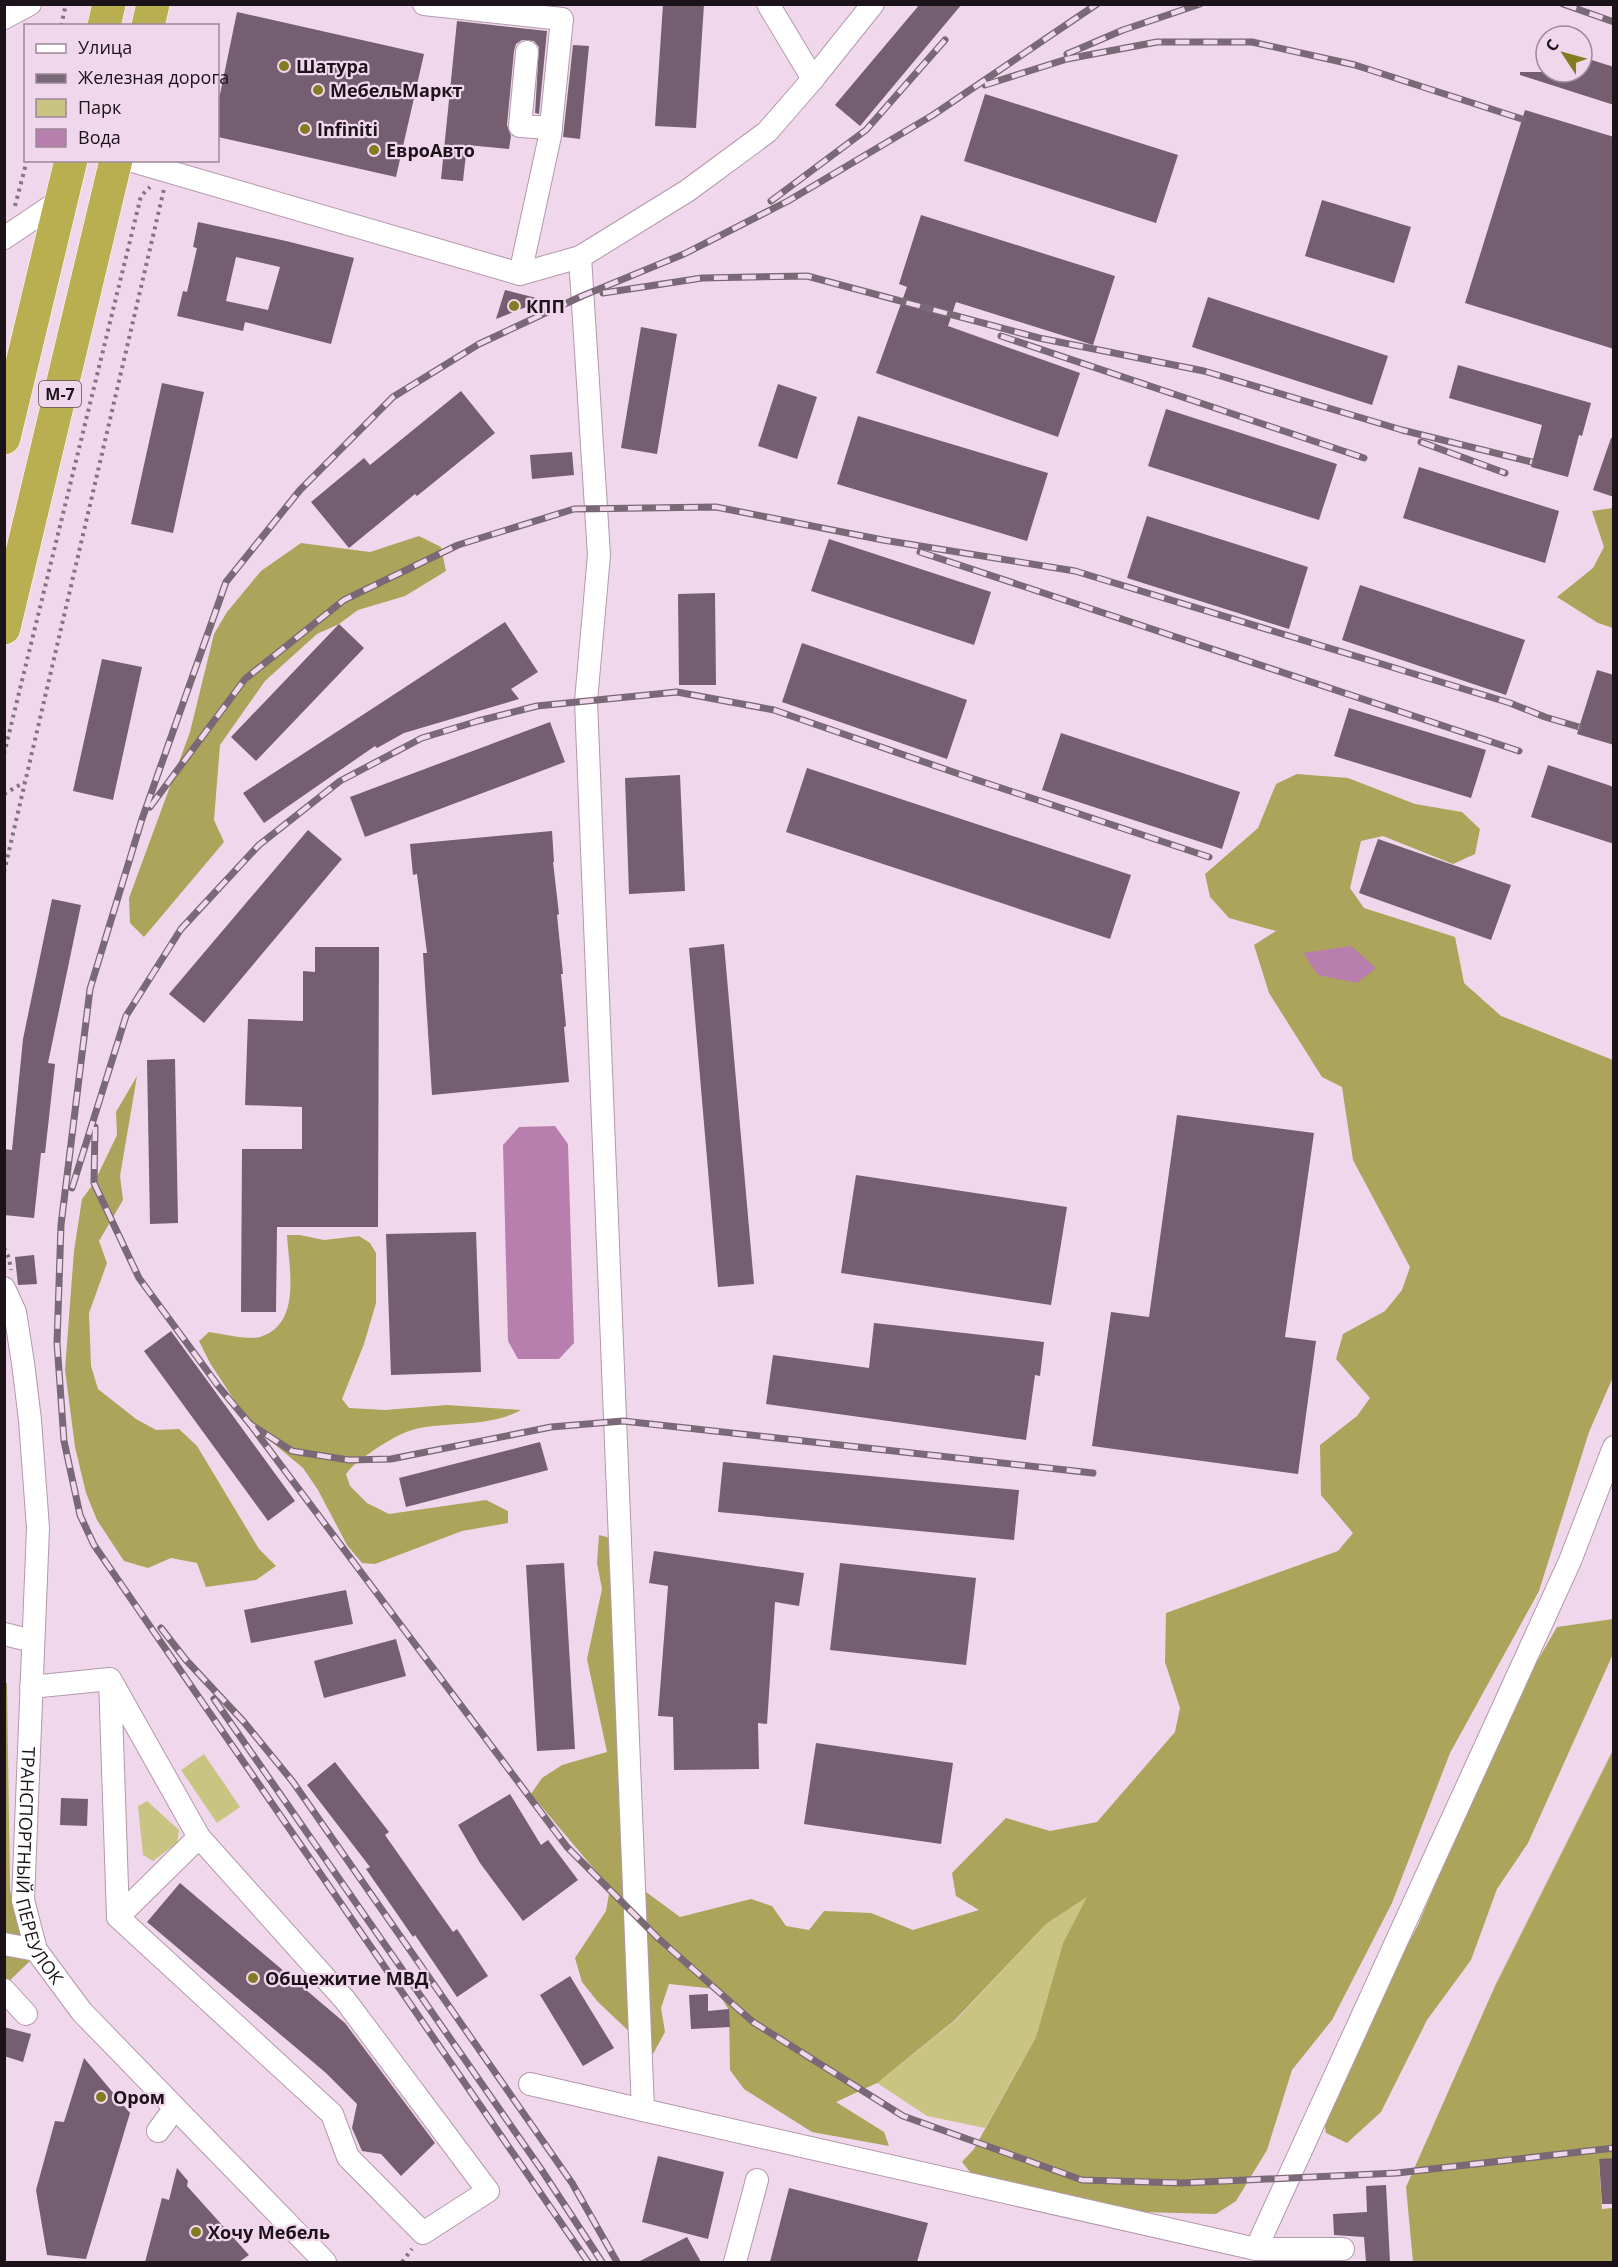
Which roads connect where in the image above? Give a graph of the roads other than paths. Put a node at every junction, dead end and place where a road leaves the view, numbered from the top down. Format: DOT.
graph roads {
  1 [pos="30,4"];
  2 [pos="109,4"];
  3 [pos="153,4"];
  4 [pos="424,4"];
  5 [pos="768,4"];
  6 [pos="873,4"];
  7 [pos="4,18"];
  8 [pos="104,24"];
  9 [pos="148,24"];
  10 [pos="527,52"];
  11 [pos="813,79"];
  12 [pos="551,128"];
  13 [pos="71,162"];
  14 [pos="116,162"];
  15 [pos="136,162"];
  16 [pos="62,199"];
  17 [pos="4,238"];
  18 [pos="580,256"];
  19 [pos="520,274"];
  20 [pos="4,438"];
  21 [pos="4,628"];
  22 [pos="4,1288"];
  23 [pos="4,1332"];
  24 [pos="28,1372"];
  25 [pos="1614,1447"];
  26 [pos="4,1634"];
  27 [pos="33,1641"];
  28 [pos="110,1679"];
  29 [pos="31,1687"];
  30 [pos="199,1837"];
  31 [pos="118,1917"];
  32 [pos="4,1944"];
  33 [pos="36,1950"];
  34 [pos="4,1990"];
  35 [pos="26,2014"];
  36 [pos="530,2084"];
  37 [pos="175,2108"];
  38 [pos="643,2110"];
  39 [pos="158,2131"];
  40 [pos="757,2180"];
  41 [pos="1256,2249"];
  42 [pos="1342,2249"];
  43 [pos="325,2262"];
  44 [pos="735,2262"];
  1 -- 7 [label="street"];
  2 -- 8 [label="highway"];
  3 -- 9 [label="highway"];
  4 -- 12 [label="street"];
  5 -- 11 [label="street"];
  6 -- 11 [label="street"];
  10 -- 12 [label="street"];
  11 -- 18 [label="street"];
  12 -- 19 [label="street"];
  13 -- 16 [label="highway, М-7"];
  14 -- 21 [label="highway, М-7"];
  15 -- 19 [label="street"];
  16 -- 17 [label="street"];
  16 -- 20 [label="highway, М-7"];
  18 -- 19 [label="street"];
  18 -- 38 [label="street"];
  22 -- 24 [label="street, ТРАНСПОРТНЫЙ ПЕРЕУЛОК"];
  23 -- 24 [label="street"];
  24 -- 27 [label="street, ТРАНСПОРТНЫЙ ПЕРЕУЛОК"];
  25 -- 41 [label="street"];
  26 -- 27 [label="street"];
  27 -- 29 [label="street, ТРАНСПОРТНЫЙ ПЕРЕУЛОК"];
  28 -- 29 [label="street"];
  28 -- 30 [label="street"];
  28 -- 31 [label="street"];
  29 -- 33 [label="street, ТРАНСПОРТНЫЙ ПЕРЕУЛОК"];
  30 -- 31 [label="street"];
  30 -- 31 [label="street"];
  32 -- 33 [label="street"];
  33 -- 37 [label="street, ТРАНСПОРТНЫЙ ПЕРЕУЛОК"];
  34 -- 35 [label="street"];
  36 -- 38 [label="street"];
  37 -- 39 [label="street"];
  37 -- 43 [label="street, ТРАНСПОРТНЫЙ ПЕРЕУЛОК"];
  38 -- 41 [label="street"];
  40 -- 44 [label="street"];
  41 -- 42 [label="street"];
}
